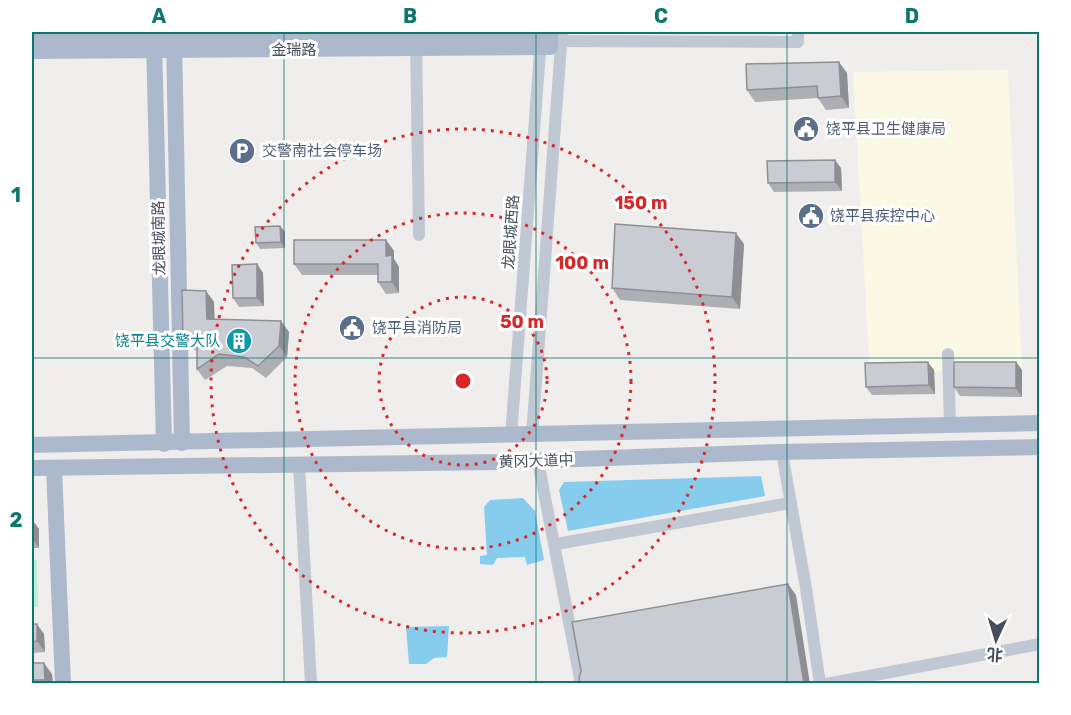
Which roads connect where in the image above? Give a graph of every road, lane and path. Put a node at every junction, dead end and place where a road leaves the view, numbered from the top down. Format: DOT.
graph roads {
  1 [pos="798,32"];
  2 [pos="551,35"];
  3 [pos="32,39"];
  4 [pos="154,40"];
  5 [pos="174,40"];
  6 [pos="416,43"];
  7 [pos="32,51"];
  8 [pos="419,235"];
  9 [pos="948,354"];
  10 [pos="1040,423"];
  11 [pos="950,425"];
  12 [pos="782,429"];
  13 [pos="532,435"];
  14 [pos="511,436"];
  15 [pos="330,439"];
  16 [pos="182,443"];
  17 [pos="164,444"];
  18 [pos="32,445"];
  19 [pos="1040,447"];
  20 [pos="782,453"];
  21 [pos="535,461"];
  22 [pos="299,464"];
  23 [pos="330,464"];
  24 [pos="32,468"];
  25 [pos="54,468"];
  26 [pos="790,503"];
  27 [pos="556,544"];
  28 [pos="1040,644"];
  29 [pos="63,684"];
  30 [pos="311,684"];
  31 [pos="581,684"];
  32 [pos="820,684"];
  33 [pos="826,684"];
  1 -- 2 [label="street, 金瑞路"];
  2 -- 6 [label="main road, 金瑞路"];
  2 -- 13 [label="street"];
  2 -- 14 [label="street, 龙眼城西路"];
  3 -- 4 [label="main road, 金瑞路"];
  4 -- 5 [label="main road, 金瑞路"];
  4 -- 7 [label="main road, 金瑞路"];
  4 -- 17 [label="main road, 龙眼城南路"];
  5 -- 6 [label="main road, 金瑞路"];
  5 -- 16 [label="main road, 龙眼城南路"];
  6 -- 8 [label="street"];
  9 -- 11 [label="street"];
  10 -- 11 [label="main road, 黄冈大道中"];
  11 -- 12 [label="main road, 黄冈大道中"];
  12 -- 13 [label="main road, 黄冈大道中"];
  12 -- 20 [label="main road"];
  13 -- 14 [label="main road, 黄冈大道中"];
  13 -- 21 [label="main road"];
  14 -- 15 [label="main road, 黄冈大道中"];
  15 -- 16 [label="main road, 黄冈大道中"];
  15 -- 23 [label="main road"];
  16 -- 17 [label="main road, 黄冈大道中"];
  17 -- 18 [label="main road, 黄冈大道中"];
  19 -- 20 [label="main road, 黄冈大道中"];
  20 -- 21 [label="main road, 黄冈大道中"];
  20 -- 26 [label="street"];
  21 -- 23 [label="main road, 黄冈大道中"];
  21 -- 27 [label="street"];
  22 -- 23 [label="main road, 黄冈大道中"];
  22 -- 25 [label="main road, 黄冈大道中"];
  22 -- 30 [label="street"];
  24 -- 25 [label="main road, 黄冈大道中"];
  25 -- 29 [label="main road"];
  26 -- 27 [label="street"];
  26 -- 32 [label="street"];
  27 -- 31 [label="street"];
  28 -- 33 [label="street"];
}
